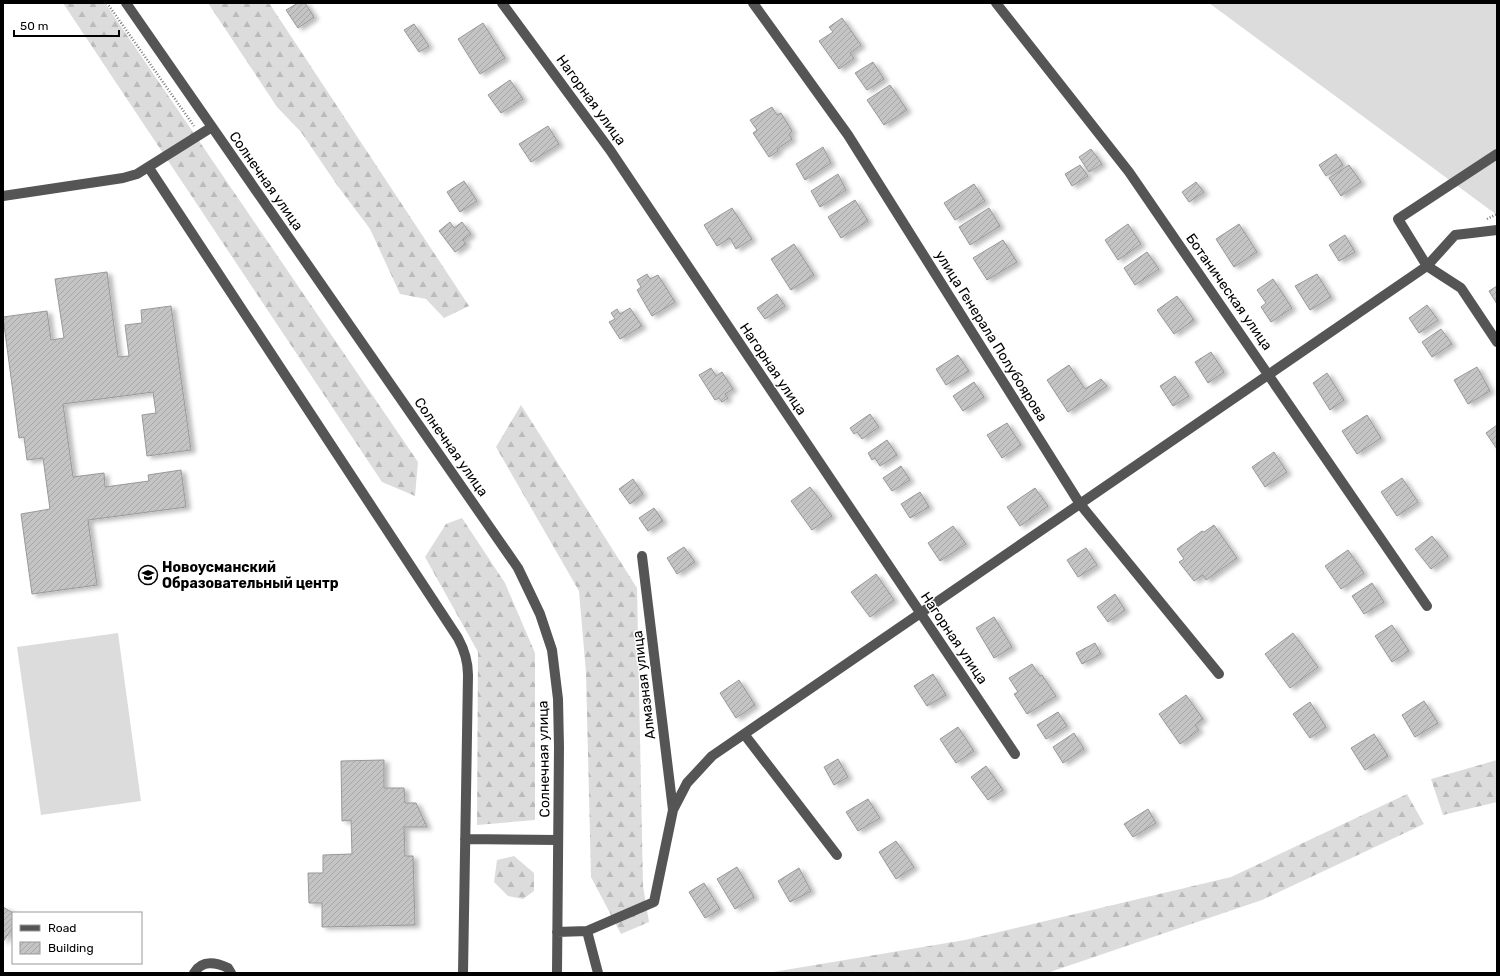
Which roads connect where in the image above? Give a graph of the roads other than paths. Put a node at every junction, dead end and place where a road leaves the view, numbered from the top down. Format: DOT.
graph roads {
  1 [pos="126,3"];
  2 [pos="502,3"];
  3 [pos="753,3"];
  4 [pos="996,3"];
  5 [pos="212,127"];
  6 [pos="1497,154"];
  7 [pos="149,168"];
  8 [pos="3,196"];
  9 [pos="1497,230"];
  10 [pos="1427,266"];
  11 [pos="1497,342"];
  12 [pos="1268,374"];
  13 [pos="1080,504"];
  14 [pos="642,556"];
  15 [pos="1427,606"];
  16 [pos="920,613"];
  17 [pos="1219,674"];
  18 [pos="744,734"];
  19 [pos="1015,754"];
  20 [pos="673,810"];
  21 [pos="465,839"];
  22 [pos="558,840"];
  23 [pos="837,855"];
  24 [pos="587,931"];
  25 [pos="557,932"];
  26 [pos="194,973"];
  27 [pos="231,973"];
  28 [pos="463,973"];
  29 [pos="557,973"];
  30 [pos="598,973"];
  1 -- 5 [label="street, Солнечная улица"];
  2 -- 16 [label="street, Нагорная улица"];
  3 -- 13 [label="street, улица Генерала Полубоярова"];
  4 -- 12 [label="street, Ботаническая улица"];
  5 -- 7 [label="street"];
  5 -- 22 [label="street, Солнечная улица"];
  6 -- 10 [label="street"];
  7 -- 8 [label="street"];
  7 -- 21 [label="street"];
  9 -- 10 [label="street"];
  10 -- 11 [label="street"];
  10 -- 12 [label="street"];
  12 -- 13 [label="street"];
  12 -- 15 [label="street, Ботаническая улица"];
  13 -- 16 [label="street"];
  13 -- 17 [label="street, улица Генерала Полубоярова"];
  14 -- 20 [label="street, Алмазная улица"];
  16 -- 18 [label="street"];
  16 -- 19 [label="street, Нагорная улица"];
  18 -- 20 [label="street"];
  18 -- 23 [label="street"];
  20 -- 24 [label="street"];
  21 -- 22 [label="street"];
  21 -- 28 [label="street"];
  22 -- 25 [label="street, Солнечная улица"];
  24 -- 25 [label="street"];
  24 -- 30 [label="street"];
  25 -- 29 [label="street, Солнечная улица"];
  26 -- 27 [label="street"];
}
